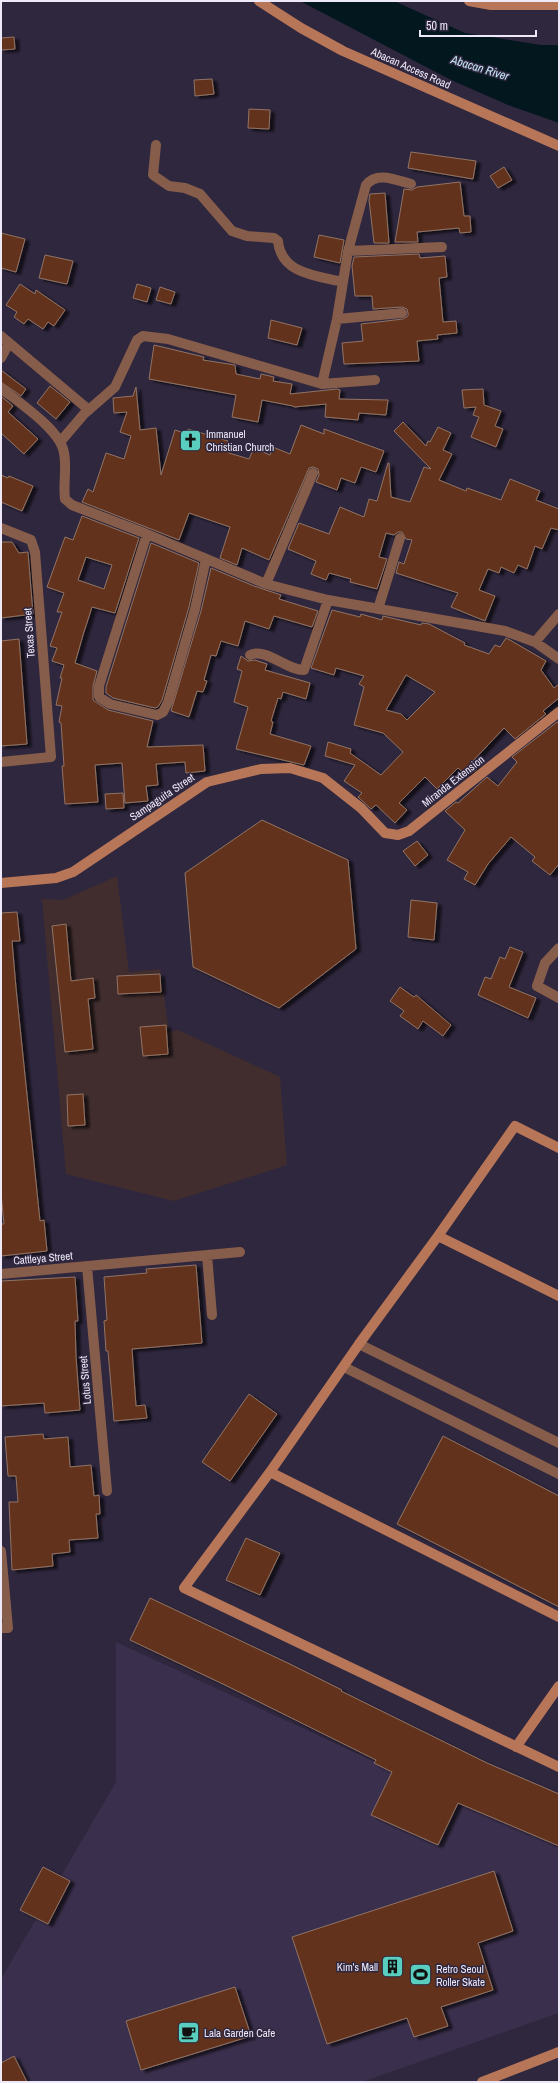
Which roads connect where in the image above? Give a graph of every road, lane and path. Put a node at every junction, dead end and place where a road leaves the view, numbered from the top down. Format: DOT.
graph roads {
  1 [pos="259,1"];
  2 [pos="469,1"];
  3 [pos="559,5"];
  4 [pos="156,145"];
  5 [pos="559,146"];
  6 [pos="411,184"];
  7 [pos="442,247"];
  8 [pos="348,251"];
  9 [pos="343,282"];
  10 [pos="402,313"];
  11 [pos="337,319"];
  12 [pos="5,339"];
  13 [pos="1,358"];
  14 [pos="375,380"];
  15 [pos="322,384"];
  16 [pos="1,388"];
  17 [pos="89,410"];
  18 [pos="61,441"];
  19 [pos="313,473"];
  20 [pos="1,528"];
  21 [pos="147,534"];
  22 [pos="400,538"];
  23 [pos="206,559"];
  24 [pos="266,584"];
  25 [pos="328,600"];
  26 [pos="378,609"];
  27 [pos="559,614"];
  28 [pos="535,642"];
  29 [pos="250,655"];
  30 [pos="559,659"];
  31 [pos="559,712"];
  32 [pos="1,762"];
  33 [pos="361,808"];
  34 [pos="1,883"];
  35 [pos="559,948"];
  36 [pos="559,998"];
  37 [pos="559,1148"];
  38 [pos="438,1236"];
  39 [pos="240,1252"];
  40 [pos="207,1255"];
  41 [pos="87,1266"];
  42 [pos="1,1274"];
  43 [pos="559,1296"];
  44 [pos="212,1315"];
  45 [pos="358,1344"];
  46 [pos="344,1367"];
  47 [pos="559,1443"];
  48 [pos="270,1472"];
  49 [pos="559,1474"];
  50 [pos="107,1491"];
  51 [pos="1,1551"];
  52 [pos="559,1617"];
  53 [pos="4,1628"];
  54 [pos="559,1686"];
  55 [pos="516,1747"];
  56 [pos="559,1767"];
  57 [pos="559,2052"];
  58 [pos="482,2082"];
  1 -- 5 [label="street, Abacan Access Road"];
  2 -- 3 [label="street"];
  4 -- 9 [label="street"];
  6 -- 8 [label="street"];
  7 -- 8 [label="street"];
  8 -- 9 [label="street"];
  9 -- 11 [label="street"];
  10 -- 11 [label="street"];
  11 -- 15 [label="street"];
  12 -- 13 [label="street"];
  12 -- 17 [label="street"];
  14 -- 15 [label="street"];
  15 -- 17 [label="street"];
  16 -- 18 [label="street"];
  17 -- 18 [label="street"];
  18 -- 21 [label="street"];
  19 -- 24 [label="street"];
  20 -- 32 [label="street, Texas Street"];
  21 -- 23 [label="street"];
  21 -- 23 [label="street"];
  22 -- 26 [label="street"];
  23 -- 24 [label="street"];
  24 -- 25 [label="street"];
  25 -- 26 [label="street"];
  25 -- 29 [label="street"];
  26 -- 28 [label="street"];
  27 -- 28 [label="street"];
  28 -- 30 [label="street"];
  31 -- 33 [label="street, Miranda Extension"];
  33 -- 34 [label="street, Sampaguita Street"];
  35 -- 36 [label="street"];
  37 -- 38 [label="street"];
  38 -- 43 [label="street"];
  38 -- 45 [label="street"];
  39 -- 40 [label="street, Cattleya Street"];
  40 -- 41 [label="street, Cattleya Street"];
  40 -- 44 [label="street"];
  41 -- 42 [label="street, Cattleya Street"];
  41 -- 50 [label="street, Lotus Street"];
  45 -- 46 [label="street"];
  45 -- 47 [label="street"];
  46 -- 48 [label="street"];
  46 -- 49 [label="street"];
  48 -- 52 [label="street"];
  48 -- 55 [label="street"];
  51 -- 53 [label="street"];
  54 -- 55 [label="street"];
  55 -- 56 [label="street"];
  57 -- 58 [label="street"];
}
